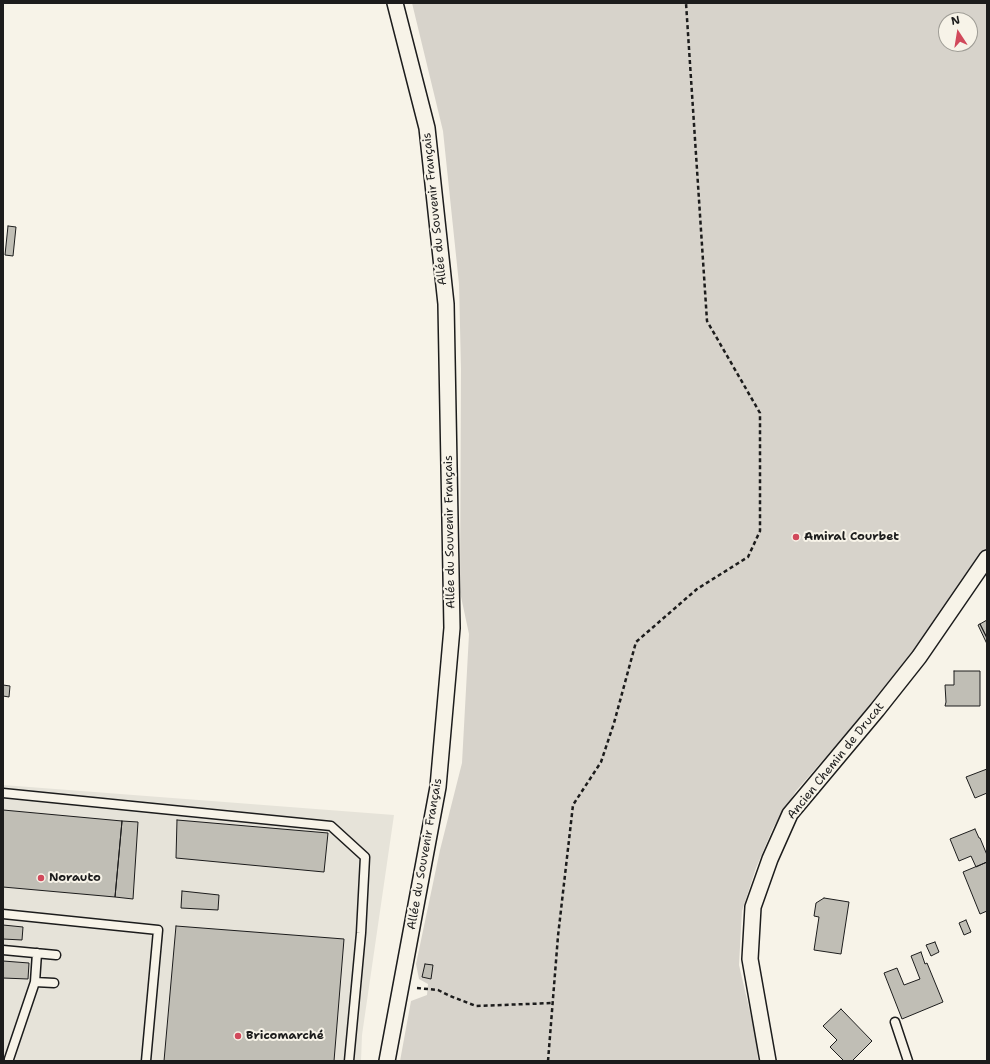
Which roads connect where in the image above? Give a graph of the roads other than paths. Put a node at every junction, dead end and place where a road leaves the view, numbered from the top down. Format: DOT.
graph roads {
  1 [pos="395,3"];
  2 [pos="987,558"];
  3 [pos="3,793"];
  4 [pos="3,914"];
  5 [pos="3,950"];
  6 [pos="37,953"];
  7 [pos="56,955"];
  8 [pos="36,982"];
  9 [pos="54,983"];
  10 [pos="895,1022"];
  11 [pos="7,1058"];
  12 [pos="146,1061"];
  13 [pos="349,1061"];
  14 [pos="388,1061"];
  15 [pos="768,1061"];
  16 [pos="908,1061"];
  1 -- 14 [label="street, Allée du Souvenir Français"];
  2 -- 15 [label="street, Ancien Chemin de Drucat"];
  3 -- 13 [label="lane"];
  4 -- 12 [label="lane"];
  5 -- 6 [label="lane"];
  6 -- 7 [label="lane"];
  6 -- 8 [label="lane"];
  8 -- 9 [label="lane"];
  8 -- 11 [label="lane"];
  10 -- 16 [label="lane"];
}
